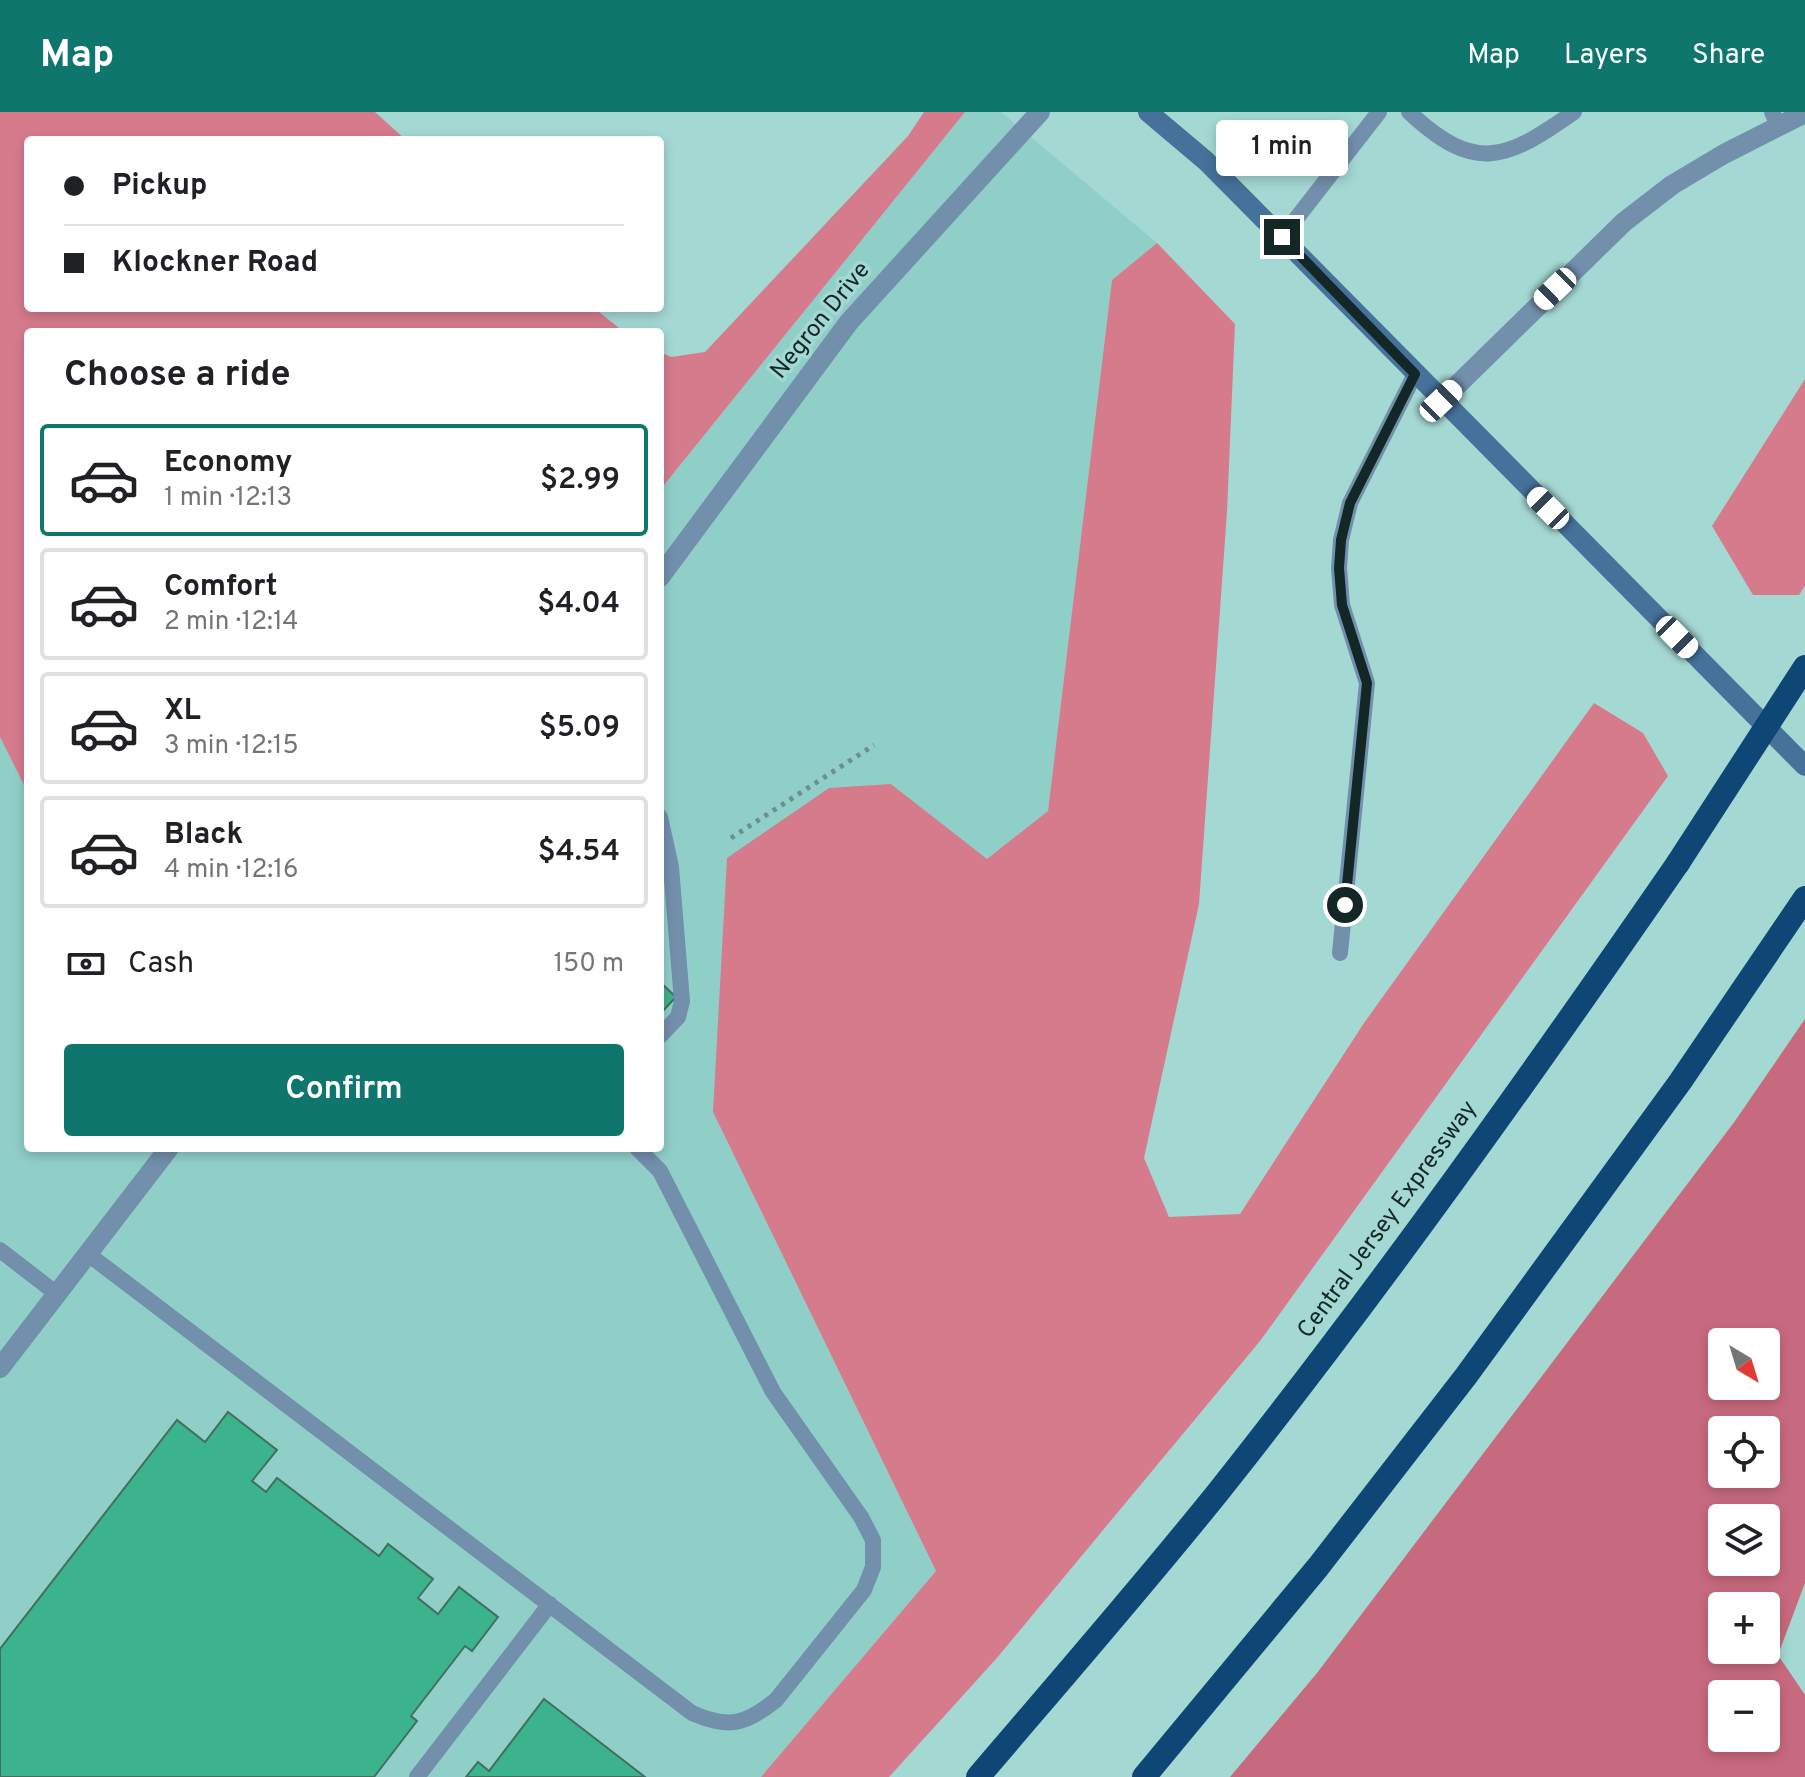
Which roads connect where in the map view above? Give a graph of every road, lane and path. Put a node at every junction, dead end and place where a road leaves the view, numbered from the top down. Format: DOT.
graph roads {
  1 [pos="1040,112"];
  2 [pos="1148,112"];
  3 [pos="1379,112"];
  4 [pos="1409,112"];
  5 [pos="1574,112"];
  6 [pos="1805,113"];
  7 [pos="1775,119"];
  8 [pos="1282,237"];
  9 [pos="1415,374"];
  10 [pos="1441,401"];
  11 [pos="664,572"];
  12 [pos="1805,667"];
  13 [pos="874,745"];
  14 [pos="1805,766"];
  15 [pos="664,835"];
  16 [pos="731,838"];
  17 [pos="1805,898"];
  18 [pos="667,911"];
  19 [pos="1340,953"];
  20 [pos="664,1032"];
  21 [pos="166,1152"];
  22 [pos="641,1152"];
  23 [pos="0,1250"];
  24 [pos="88,1254"];
  25 [pos="57,1294"];
  26 [pos="0,1368"];
  27 [pos="550,1604"];
  28 [pos="417,1777"];
  29 [pos="978,1777"];
  30 [pos="1144,1777"];
  1 -- 11 [label="street, Negron Drive"];
  2 -- 8 [label="main road"];
  3 -- 8 [label="lane"];
  4 -- 5 [label="lane"];
  6 -- 7 [label="street"];
  7 -- 10 [label="street"];
  8 -- 9 [label="main road"];
  9 -- 10 [label="main road"];
  9 -- 19 [label="lane"];
  10 -- 14 [label="main road"];
  12 -- 29 [label="highway, Central Jersey Expressway, bridge"];
  13 -- 16 [label="path"];
  15 -- 18 [label="lane"];
  17 -- 30 [label="highway"];
  18 -- 20 [label="lane"];
  21 -- 24 [label="street"];
  22 -- 27 [label="lane"];
  23 -- 25 [label="lane"];
  24 -- 25 [label="street"];
  24 -- 27 [label="lane"];
  25 -- 26 [label="street"];
  27 -- 28 [label="lane"];
}
